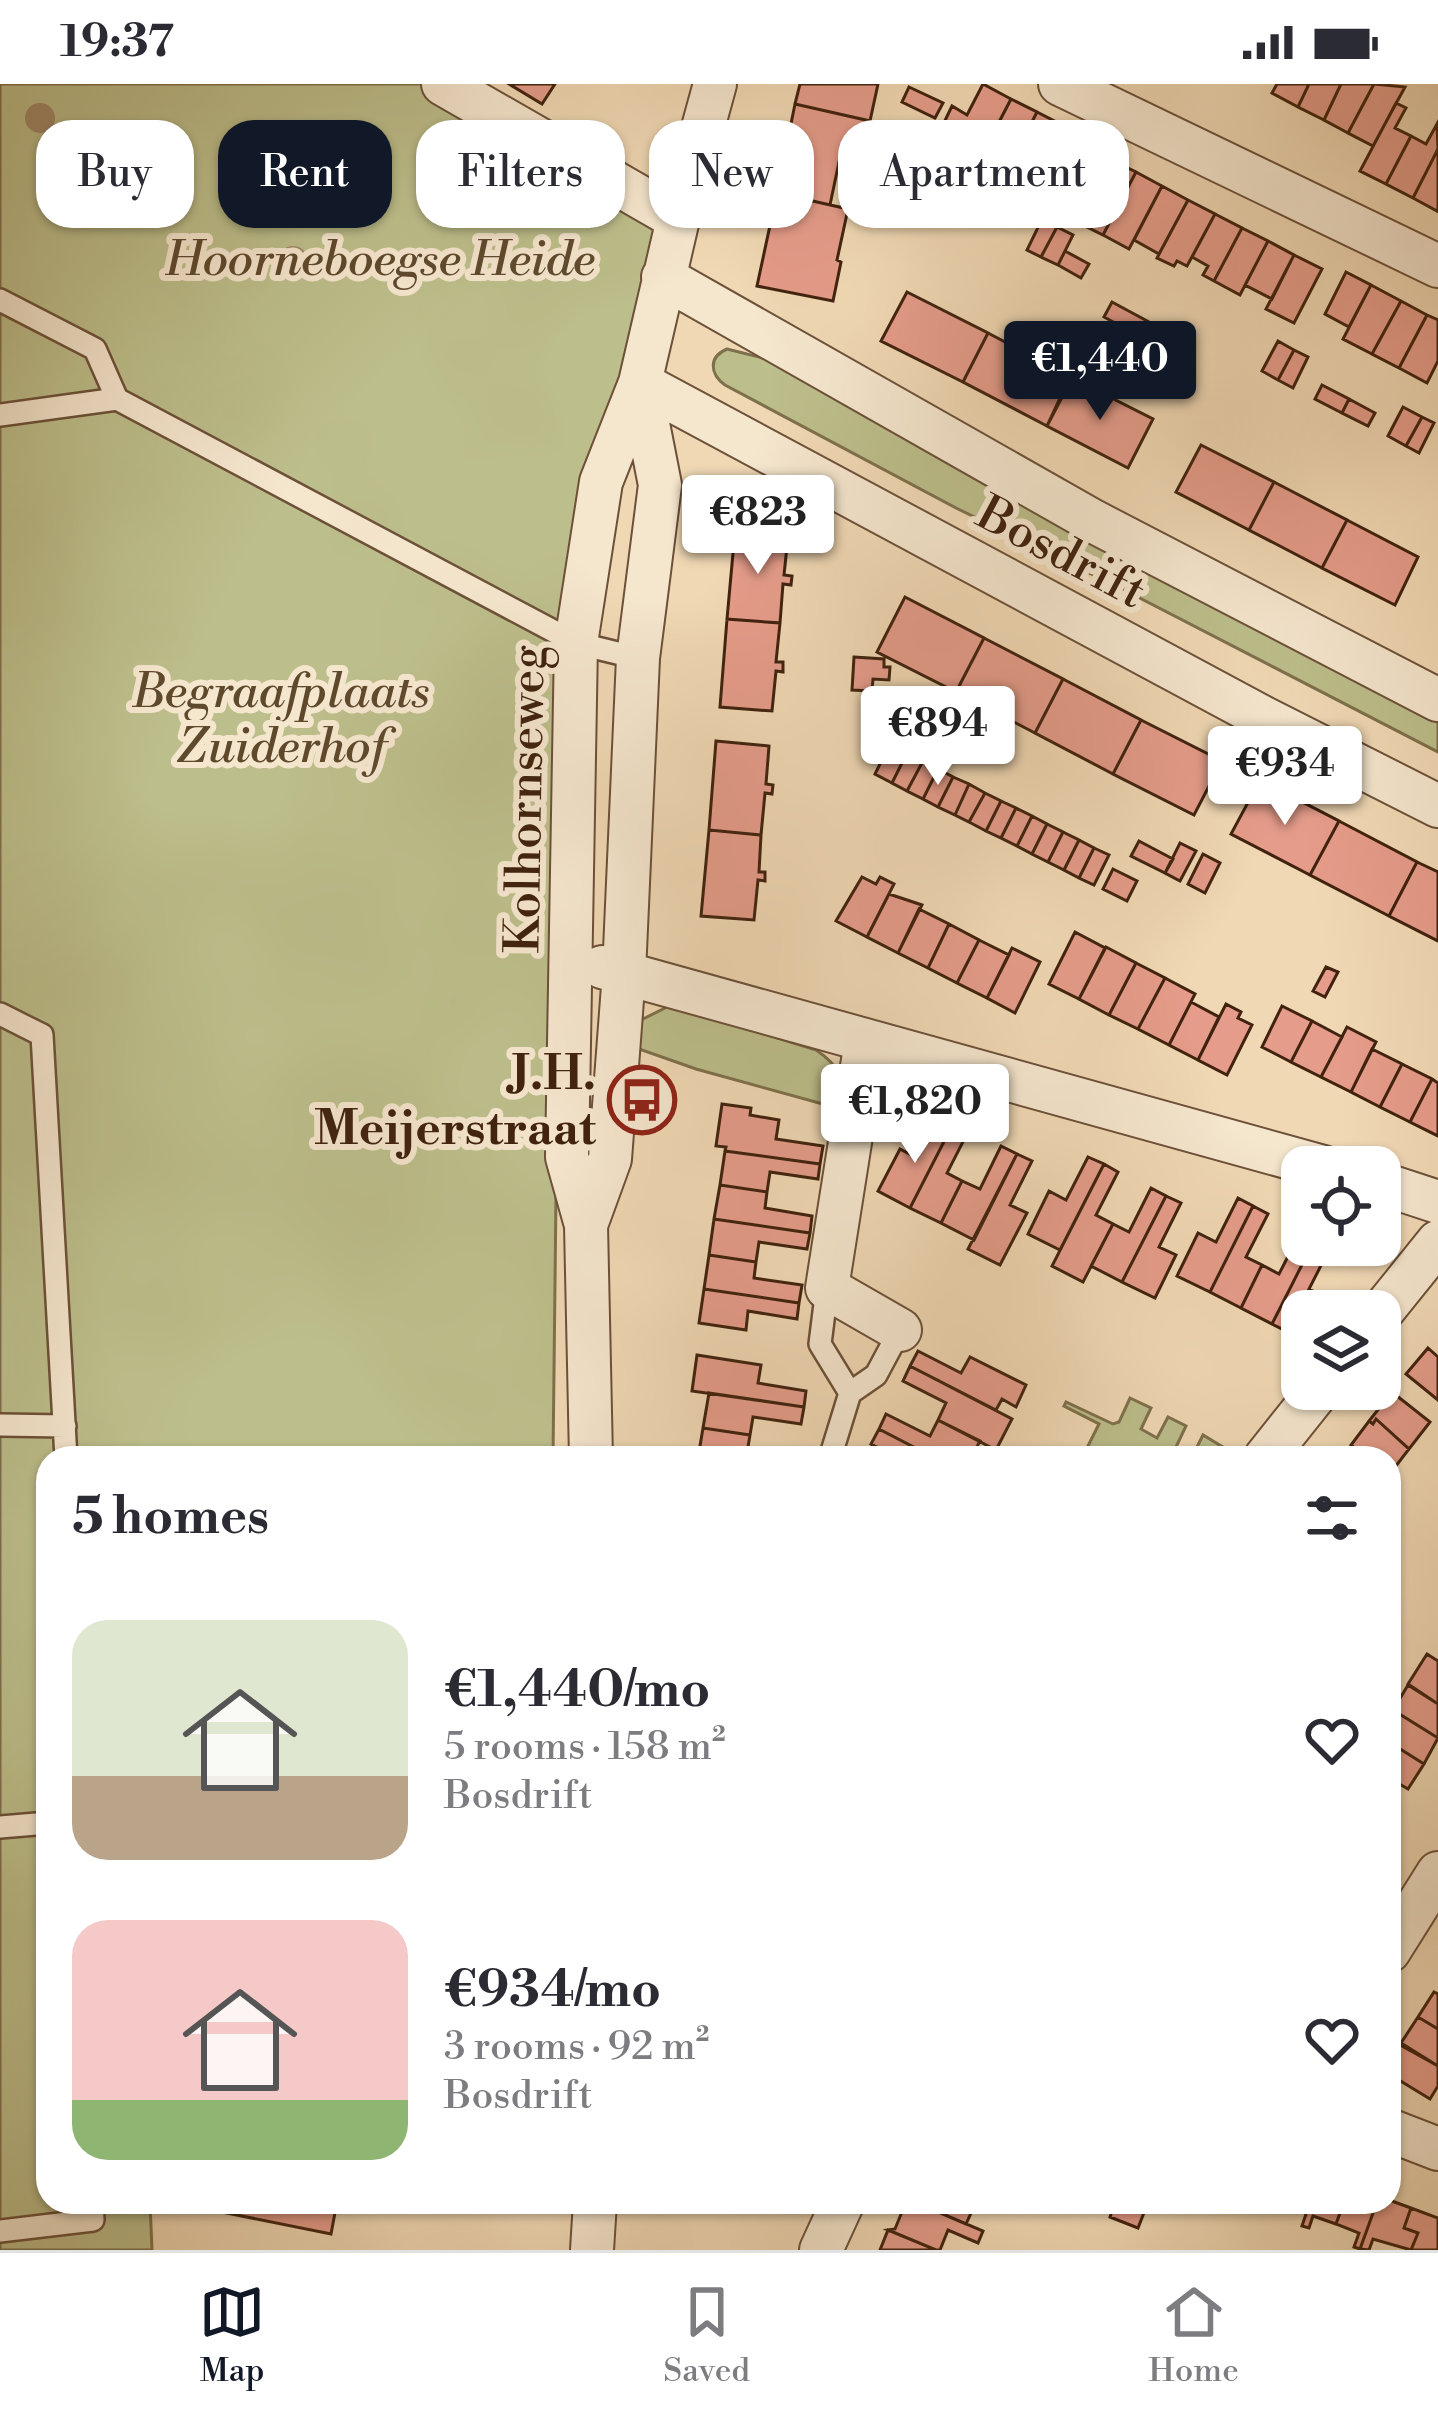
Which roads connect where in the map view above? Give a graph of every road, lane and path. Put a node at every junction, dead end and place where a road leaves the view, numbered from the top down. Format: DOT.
graph roads {
  1 [pos="443,84"];
  2 [pos="716,84"];
  3 [pos="1060,84"];
  4 [pos="706,120"];
  5 [pos="649,202"];
  6 [pos="676,228"];
  7 [pos="1438,266"];
  8 [pos="663,277"];
  9 [pos="0,300"];
  10 [pos="640,383"];
  11 [pos="117,399"];
  12 [pos="0,415"];
  13 [pos="576,643"];
  14 [pos="638,658"];
  15 [pos="1438,700"];
  16 [pos="1438,806"];
  17 [pos="572,960"];
  18 [pos="624,973"];
  19 [pos="0,1013"];
  20 [pos="866,1041"];
  21 [pos="1281,1155"];
  22 [pos="1401,1190"];
  23 [pos="1438,1202"];
  24 [pos="586,1225"];
  25 [pos="1438,1242"];
  26 [pos="827,1288"];
  27 [pos="1399,1290"];
  28 [pos="900,1330"];
  29 [pos="850,1393"];
  30 [pos="1303,1410"];
  31 [pos="0,1425"];
  32 [pos="65,1426"];
  33 [pos="66,1446"];
  34 [pos="591,1446"];
  35 [pos="834,1446"];
  36 [pos="1274,1446"];
  37 [pos="36,1824"];
  38 [pos="0,1827"];
  39 [pos="1438,1873"];
  40 [pos="1401,1932"];
  41 [pos="1401,2135"];
  42 [pos="1438,2149"];
  43 [pos="93,2214"];
  44 [pos="595,2214"];
  45 [pos="838,2214"];
  46 [pos="0,2231"];
  47 [pos="592,2250"];
  48 [pos="821,2250"];
  1 -- 5 [label="street"];
  2 -- 4 [label="street, Kolhornseweg"];
  3 -- 7 [label="street"];
  6 -- 8 [label="street, Kolhornseweg"];
  8 -- 10 [label="street, Kolhornseweg"];
  8 -- 15 [label="street, Bosdrift"];
  9 -- 11 [label="lane"];
  10 -- 13 [label="street, Kolhornseweg"];
  10 -- 14 [label="street, Kolhornseweg"];
  10 -- 16 [label="street, Bosdrift"];
  11 -- 12 [label="lane"];
  11 -- 13 [label="lane"];
  13 -- 14 [label="lane"];
  13 -- 17 [label="street, Kolhornseweg"];
  14 -- 18 [label="street, Kolhornseweg"];
  17 -- 18 [label="street"];
  17 -- 24 [label="street, Kolhornseweg"];
  18 -- 20 [label="street"];
  18 -- 24 [label="street, Kolhornseweg"];
  19 -- 32 [label="lane"];
  20 -- 21 [label="street"];
  20 -- 26 [label="street"];
  22 -- 23 [label="street"];
  24 -- 34 [label="street, Kolhornseweg"];
  25 -- 27 [label="street"];
  26 -- 28 [label="street"];
  26 -- 29 [label="lane"];
  28 -- 29 [label="lane"];
  29 -- 35 [label="lane"];
  30 -- 36 [label="street"];
  31 -- 32 [label="lane"];
  32 -- 33 [label="lane"];
  37 -- 38 [label="lane"];
  39 -- 40 [label="street"];
  41 -- 42 [label="street"];
  43 -- 46 [label="lane"];
  44 -- 47 [label="street"];
  45 -- 48 [label="street"];
}
